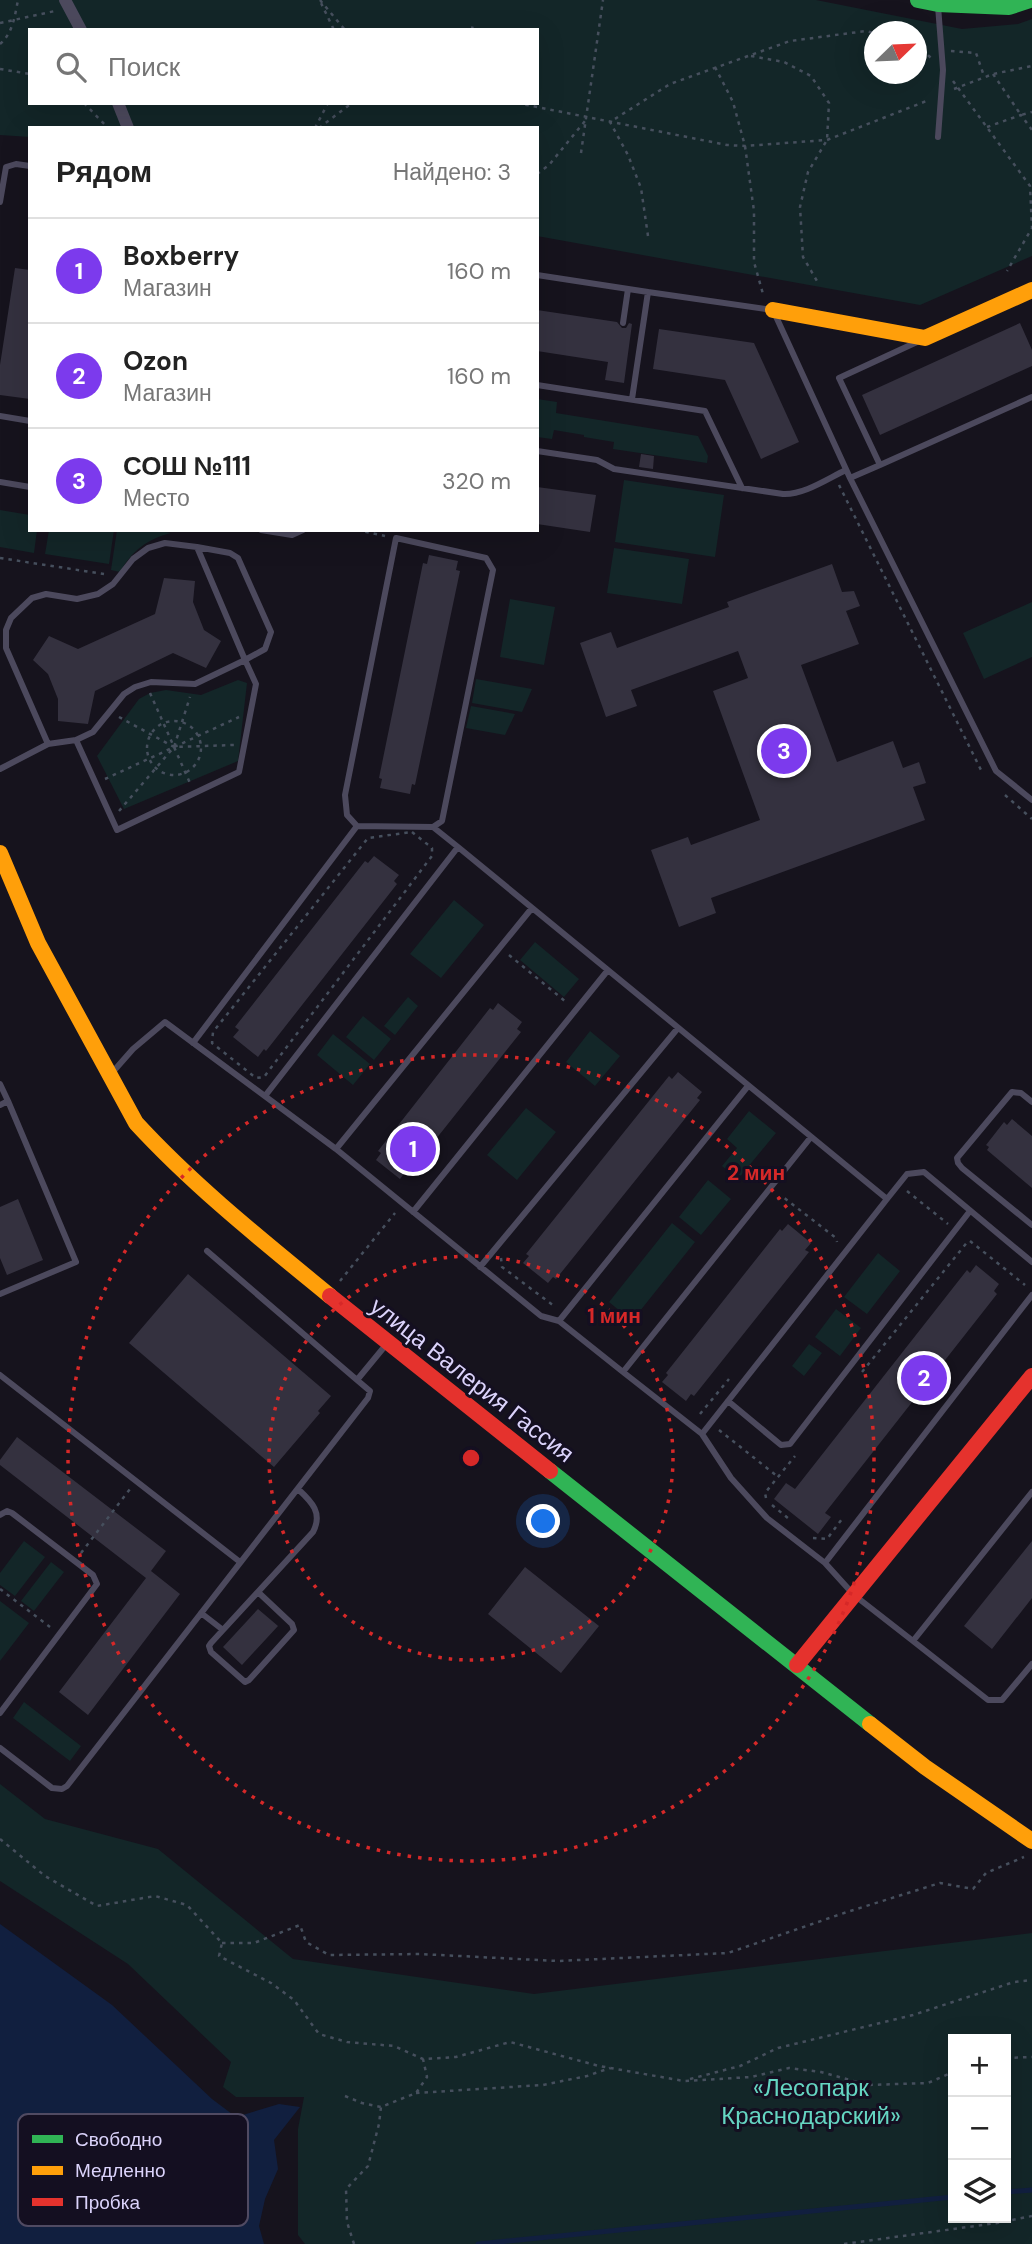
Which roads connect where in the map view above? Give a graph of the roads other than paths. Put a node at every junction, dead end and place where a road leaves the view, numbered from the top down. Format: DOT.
graph roads {
  1 [pos="1030,0"];
  2 [pos="927,2"];
  3 [pos="67,3"];
  4 [pos="989,3"];
  5 [pos="80,28"];
  6 [pos="119,105"];
  7 [pos="127,126"];
  8 [pos="938,137"];
  9 [pos="28,166"];
  10 [pos="2,173"];
  11 [pos="0,202"];
  12 [pos="539,275"];
  13 [pos="628,289"];
  14 [pos="1032,290"];
  15 [pos="648,292"];
  16 [pos="770,310"];
  17 [pos="623,323"];
  18 [pos="925,338"];
  19 [pos="539,385"];
  20 [pos="1032,397"];
  21 [pos="632,399"];
  22 [pos="0,416"];
  23 [pos="28,421"];
  24 [pos="539,452"];
  25 [pos="880,465"];
  26 [pos="846,470"];
  27 [pos="850,478"];
  28 [pos="0,482"];
  29 [pos="28,487"];
  30 [pos="742,488"];
  31 [pos="273,532"];
  32 [pos="299,532"];
  33 [pos="393,532"];
  34 [pos="396,538"];
  35 [pos="197,547"];
  36 [pos="246,660"];
  37 [pos="76,740"];
  38 [pos="48,744"];
  39 [pos="0,769"];
  40 [pos="1032,800"];
  41 [pos="357,826"];
  42 [pos="433,827"];
  43 [pos="458,847"];
  44 [pos="0,853"];
  45 [pos="532,908"];
  46 [pos="608,970"];
  47 [pos="678,1028"];
  48 [pos="193,1043"];
  49 [pos="109,1076"];
  50 [pos="0,1084"];
  51 [pos="748,1086"];
  52 [pos="265,1096"];
  53 [pos="8,1101"];
  54 [pos="1032,1102"];
  55 [pos="0,1105"];
  56 [pos="811,1137"];
  57 [pos="336,1149"];
  58 [pos="887,1199"];
  59 [pos="970,1211"];
  60 [pos="414,1212"];
  61 [pos="1032,1226"];
  62 [pos="207,1251"];
  63 [pos="1032,1262"];
  64 [pos="480,1267"];
  65 [pos="0,1294"];
  66 [pos="1032,1295"];
  67 [pos="559,1321"];
  68 [pos="388,1343"];
  69 [pos="623,1372"];
  70 [pos="0,1375"];
  71 [pos="1032,1376"];
  72 [pos="357,1380"];
  73 [pos="728,1401"];
  74 [pos="702,1434"];
  75 [pos="298,1489"];
  76 [pos="1032,1492"];
  77 [pos="0,1515"];
  78 [pos="240,1562"];
  79 [pos="825,1563"];
  80 [pos="258,1592"];
  81 [pos="854,1595"];
  82 [pos="201,1613"];
  83 [pos="223,1630"];
  84 [pos="913,1641"];
  85 [pos="1032,1664"];
  86 [pos="797,1665"];
  87 [pos="0,1713"];
  88 [pos="0,1748"];
  89 [pos="1032,1841"];
  1 -- 4 [label="street"];
  2 -- 4 [label="street"];
  2 -- 8 [label="lane"];
  3 -- 5 [label="street"];
  6 -- 7 [label="street"];
  9 -- 10 [label="lane"];
  10 -- 11 [label="lane"];
  12 -- 13 [label="lane"];
  13 -- 15 [label="lane"];
  13 -- 17 [label="lane"];
  14 -- 18 [label="street"];
  15 -- 16 [label="lane"];
  15 -- 21 [label="lane"];
  16 -- 18 [label="street"];
  16 -- 26 [label="lane"];
  18 -- 25 [label="lane"];
  19 -- 21 [label="lane"];
  20 -- 25 [label="lane"];
  21 -- 30 [label="lane"];
  22 -- 23 [label="lane"];
  24 -- 30 [label="lane"];
  25 -- 27 [label="lane"];
  26 -- 27 [label="lane"];
  26 -- 30 [label="lane"];
  27 -- 40 [label="lane"];
  28 -- 29 [label="lane"];
  31 -- 32 [label="lane"];
  33 -- 34 [label="lane"];
  34 -- 41 [label="lane"];
  34 -- 42 [label="lane"];
  35 -- 36 [label="lane"];
  35 -- 36 [label="lane"];
  35 -- 38 [label="lane"];
  36 -- 37 [label="lane"];
  36 -- 37 [label="lane"];
  37 -- 38 [label="lane"];
  38 -- 39 [label="lane"];
  41 -- 42 [label="lane"];
  41 -- 48 [label="lane"];
  42 -- 43 [label="lane"];
  43 -- 45 [label="lane"];
  43 -- 52 [label="lane"];
  44 -- 49 [label="street, улица Валерия Гассия"];
  45 -- 46 [label="lane"];
  45 -- 57 [label="lane"];
  46 -- 47 [label="lane"];
  46 -- 60 [label="lane"];
  47 -- 51 [label="lane"];
  47 -- 64 [label="lane"];
  48 -- 49 [label="lane"];
  48 -- 52 [label="lane"];
  49 -- 68 [label="street, улица Валерия Гассия"];
  50 -- 53 [label="lane"];
  51 -- 56 [label="lane"];
  51 -- 67 [label="lane"];
  52 -- 57 [label="lane"];
  53 -- 55 [label="lane"];
  53 -- 65 [label="lane"];
  54 -- 61 [label="lane"];
  56 -- 58 [label="lane"];
  56 -- 69 [label="lane"];
  57 -- 60 [label="lane"];
  58 -- 59 [label="lane"];
  58 -- 73 [label="lane"];
  59 -- 63 [label="lane"];
  59 -- 73 [label="lane"];
  60 -- 64 [label="lane"];
  62 -- 72 [label="lane"];
  64 -- 67 [label="lane"];
  66 -- 79 [label="lane"];
  67 -- 69 [label="lane"];
  68 -- 72 [label="lane"];
  68 -- 86 [label="street, улица Валерия Гассия"];
  69 -- 74 [label="lane"];
  70 -- 78 [label="lane"];
  71 -- 81 [label="street"];
  72 -- 75 [label="lane"];
  73 -- 74 [label="lane"];
  74 -- 79 [label="lane"];
  75 -- 78 [label="lane"];
  75 -- 80 [label="lane"];
  76 -- 84 [label="lane"];
  77 -- 87 [label="lane"];
  78 -- 82 [label="lane"];
  79 -- 81 [label="lane"];
  80 -- 83 [label="lane"];
  80 -- 83 [label="lane"];
  81 -- 84 [label="lane"];
  81 -- 86 [label="street"];
  82 -- 83 [label="lane"];
  82 -- 88 [label="lane"];
  84 -- 85 [label="lane"];
  86 -- 89 [label="street, улица Валерия Гассия"];
}
